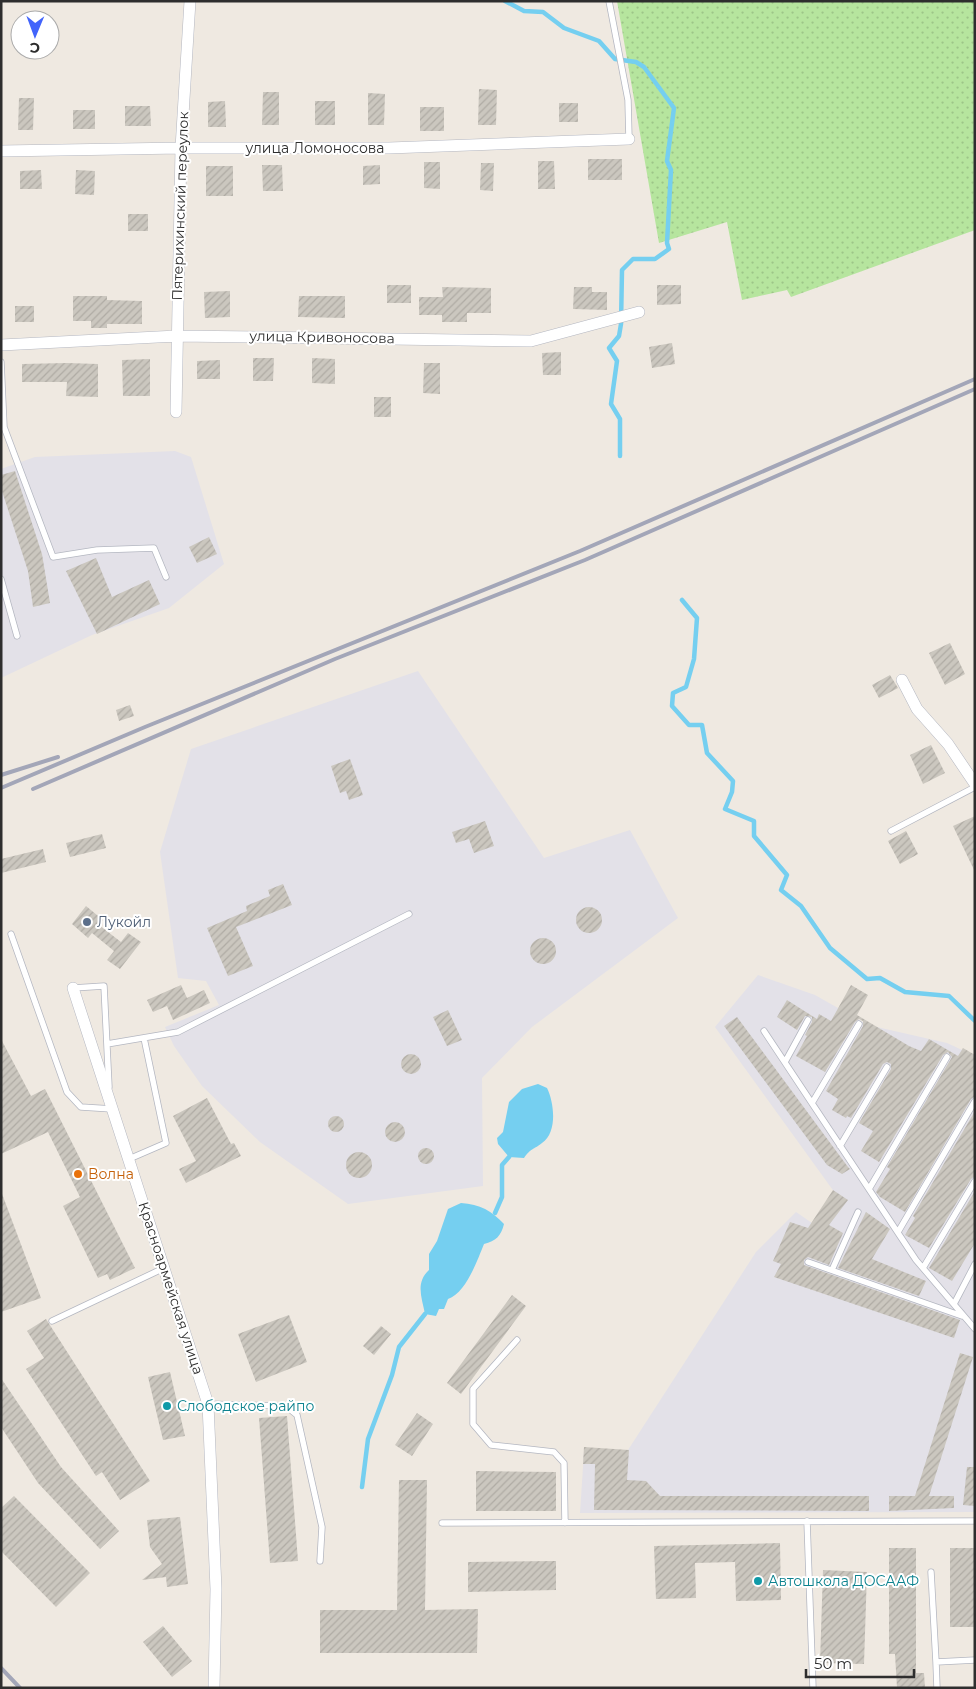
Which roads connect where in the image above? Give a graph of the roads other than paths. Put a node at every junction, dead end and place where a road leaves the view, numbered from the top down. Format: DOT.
graph roads {
  1 [pos="190,1"];
  2 [pos="609,1"];
  3 [pos="629,139"];
  4 [pos="180,148"];
  5 [pos="1,151"];
  6 [pos="640,312"];
  7 [pos="177,336"];
  8 [pos="1,345"];
  9 [pos="1,362"];
  10 [pos="176,412"];
  11 [pos="166,577"];
  12 [pos="1,579"];
  13 [pos="17,636"];
  14 [pos="902,680"];
  15 [pos="970,768"];
  16 [pos="975,785"];
  17 [pos="890,831"];
  18 [pos="409,914"];
  19 [pos="11,934"];
  20 [pos="73,988"];
  21 [pos="808,1020"];
  22 [pos="859,1024"];
  23 [pos="764,1031"];
  24 [pos="144,1038"];
  25 [pos="107,1044"];
  26 [pos="947,1057"];
  27 [pos="785,1062"];
  28 [pos="886,1067"];
  29 [pos="975,1101"];
  30 [pos="812,1103"];
  31 [pos="111,1105"];
  32 [pos="840,1146"];
  33 [pos="129,1159"];
  34 [pos="975,1181"];
  35 [pos="869,1189"];
  36 [pos="858,1212"];
  37 [pos="898,1232"];
  38 [pos="808,1262"];
  39 [pos="975,1264"];
  40 [pos="164,1268"];
  41 [pos="923,1268"];
  42 [pos="832,1270"];
  43 [pos="954,1304"];
  44 [pos="964,1316"];
  45 [pos="52,1321"];
  46 [pos="975,1329"];
  47 [pos="517,1340"];
  48 [pos="208,1404"];
  49 [pos="975,1521"];
  50 [pos="565,1522"];
  51 [pos="807,1522"];
  52 [pos="442,1523"];
  53 [pos="320,1561"];
  54 [pos="932,1572"];
  55 [pos="975,1660"];
  56 [pos="936,1662"];
  57 [pos="214,1688"];
  58 [pos="813,1688"];
  59 [pos="937,1688"];
  1 -- 4 [label="street, Пятерихинский переулок"];
  2 -- 3 [label="lane"];
  3 -- 4 [label="street, улица Ломоносова"];
  4 -- 5 [label="street, улица Ломоносова"];
  4 -- 7 [label="street, Пятерихинский переулок"];
  6 -- 7 [label="street, улица Кривоносова"];
  7 -- 8 [label="street, улица Кривоносова"];
  7 -- 10 [label="street, Пятерихинский переулок"];
  9 -- 11 [label="lane"];
  12 -- 13 [label="lane"];
  14 -- 15 [label="street"];
  15 -- 16 [label="street"];
  16 -- 17 [label="lane"];
  18 -- 24 [label="lane"];
  19 -- 31 [label="lane"];
  20 -- 25 [label="lane"];
  20 -- 31 [label="street, Красноармейская улица"];
  21 -- 27 [label="lane"];
  22 -- 30 [label="lane"];
  23 -- 27 [label="lane"];
  24 -- 25 [label="lane"];
  24 -- 33 [label="lane"];
  25 -- 31 [label="lane"];
  26 -- 35 [label="lane"];
  27 -- 30 [label="lane"];
  28 -- 32 [label="lane"];
  29 -- 37 [label="lane"];
  30 -- 32 [label="lane"];
  31 -- 33 [label="street, Красноармейская улица"];
  32 -- 35 [label="lane"];
  33 -- 40 [label="street, Красноармейская улица"];
  34 -- 41 [label="lane"];
  35 -- 37 [label="lane"];
  36 -- 42 [label="lane"];
  37 -- 41 [label="lane"];
  38 -- 42 [label="lane"];
  39 -- 43 [label="lane"];
  40 -- 45 [label="lane"];
  40 -- 48 [label="street, Красноармейская улица"];
  41 -- 43 [label="lane"];
  42 -- 44 [label="lane"];
  43 -- 44 [label="lane"];
  44 -- 46 [label="lane"];
  47 -- 50 [label="lane"];
  48 -- 53 [label="lane"];
  48 -- 57 [label="street, Красноармейская улица"];
  49 -- 51 [label="lane"];
  50 -- 51 [label="lane"];
  50 -- 52 [label="lane"];
  51 -- 58 [label="lane"];
  54 -- 56 [label="lane"];
  55 -- 56 [label="lane"];
  56 -- 59 [label="lane"];
}
